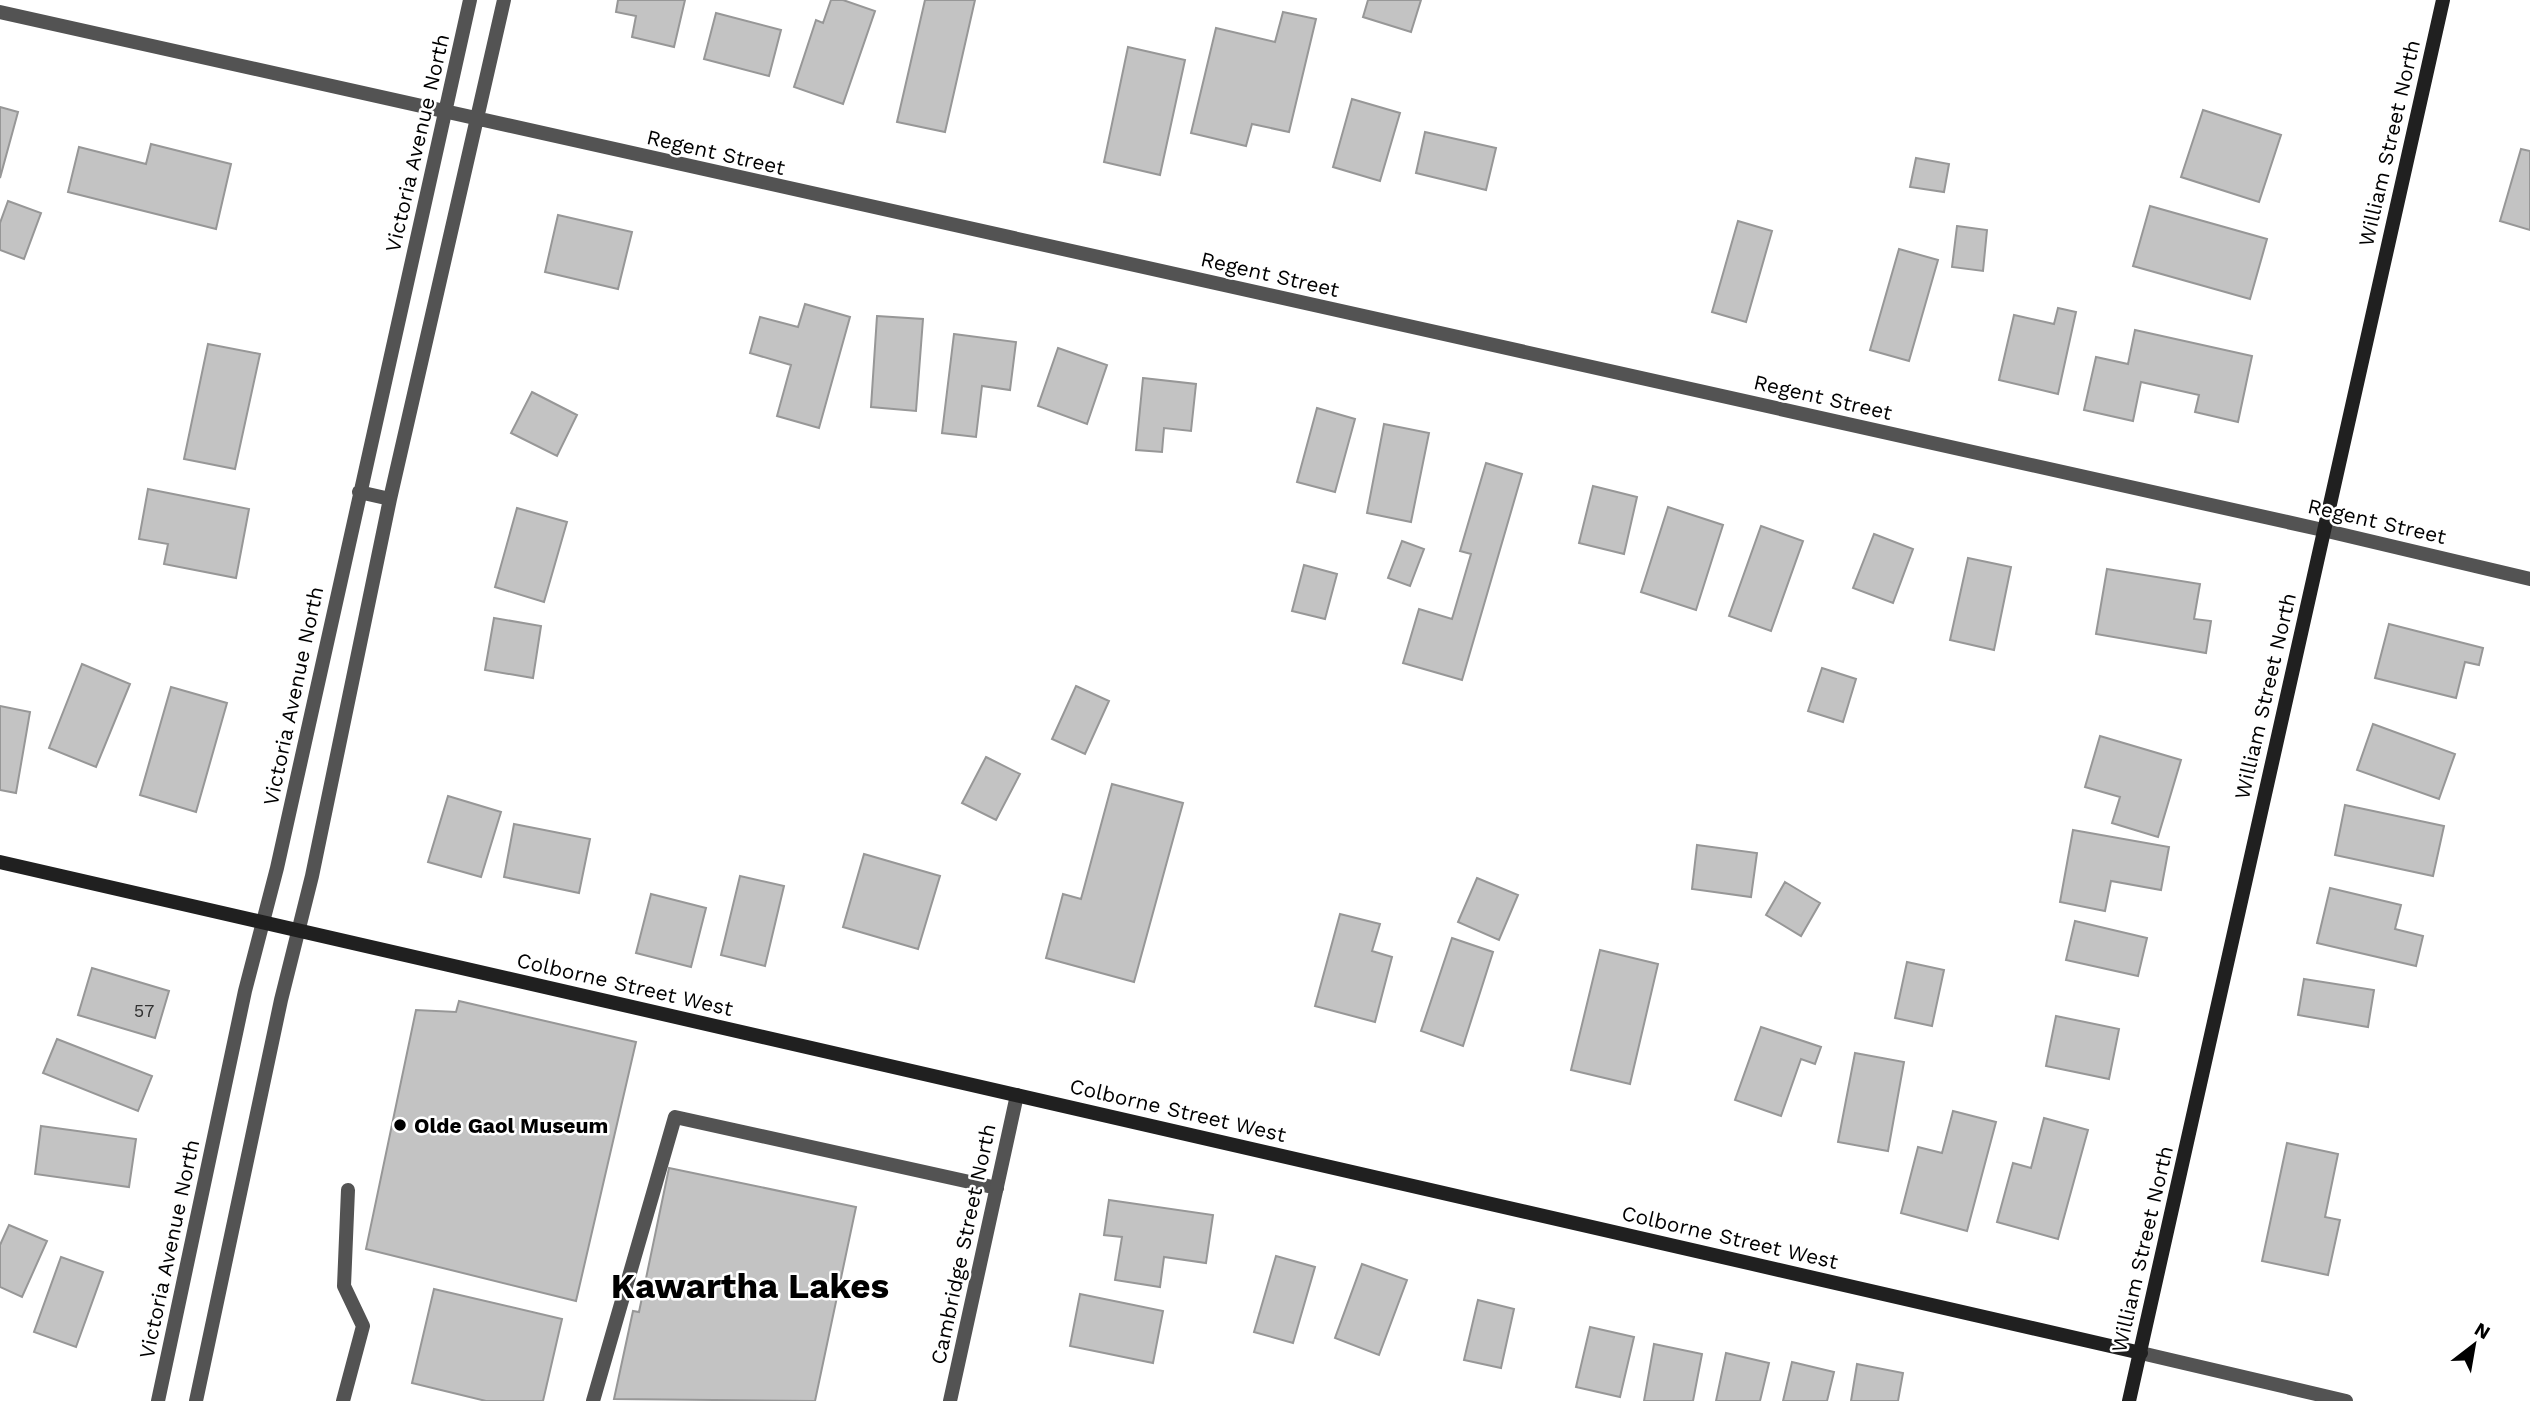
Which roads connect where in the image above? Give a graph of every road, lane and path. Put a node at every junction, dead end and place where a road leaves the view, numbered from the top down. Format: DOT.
graph roads {
  1 [pos="470,0"];
  2 [pos="504,0"];
  3 [pos="2443,0"];
  4 [pos="0,12"];
  5 [pos="446,114"];
  6 [pos="478,120"];
  7 [pos="359,492"];
  8 [pos="390,499"];
  9 [pos="2323,530"];
  10 [pos="2530,579"];
  11 [pos="0,862"];
  12 [pos="264,922"];
  13 [pos="300,932"];
  14 [pos="1017,1095"];
  15 [pos="996,1188"];
  16 [pos="348,1190"];
  17 [pos="2141,1353"];
  18 [pos="158,1401"];
  19 [pos="196,1401"];
  20 [pos="343,1401"];
  21 [pos="593,1401"];
  22 [pos="950,1401"];
  23 [pos="2129,1401"];
  24 [pos="2346,1401"];
  1 -- 5 [label="street, Victoria Avenue North"];
  2 -- 6 [label="street"];
  3 -- 9 [label="main road, William Street North"];
  4 -- 5 [label="street, Regent Street"];
  5 -- 6 [label="street, Regent Street"];
  5 -- 7 [label="street, Victoria Avenue North"];
  6 -- 8 [label="street"];
  6 -- 9 [label="street, Regent Street"];
  7 -- 8 [label="street"];
  7 -- 12 [label="street, Victoria Avenue North"];
  8 -- 13 [label="street"];
  9 -- 10 [label="street, Regent Street"];
  9 -- 17 [label="main road, William Street North"];
  11 -- 12 [label="main road, Colborne Street West"];
  12 -- 13 [label="main road, Colborne Street West"];
  12 -- 18 [label="street, Victoria Avenue North"];
  13 -- 14 [label="main road, Colborne Street West"];
  13 -- 19 [label="street"];
  14 -- 15 [label="street, Cambridge Street North"];
  14 -- 17 [label="main road, Colborne Street West"];
  15 -- 21 [label="street"];
  15 -- 22 [label="street, Cambridge Street North"];
  16 -- 20 [label="street"];
  17 -- 23 [label="main road, William Street North"];
  17 -- 24 [label="street, Colborne Street West"];
}
